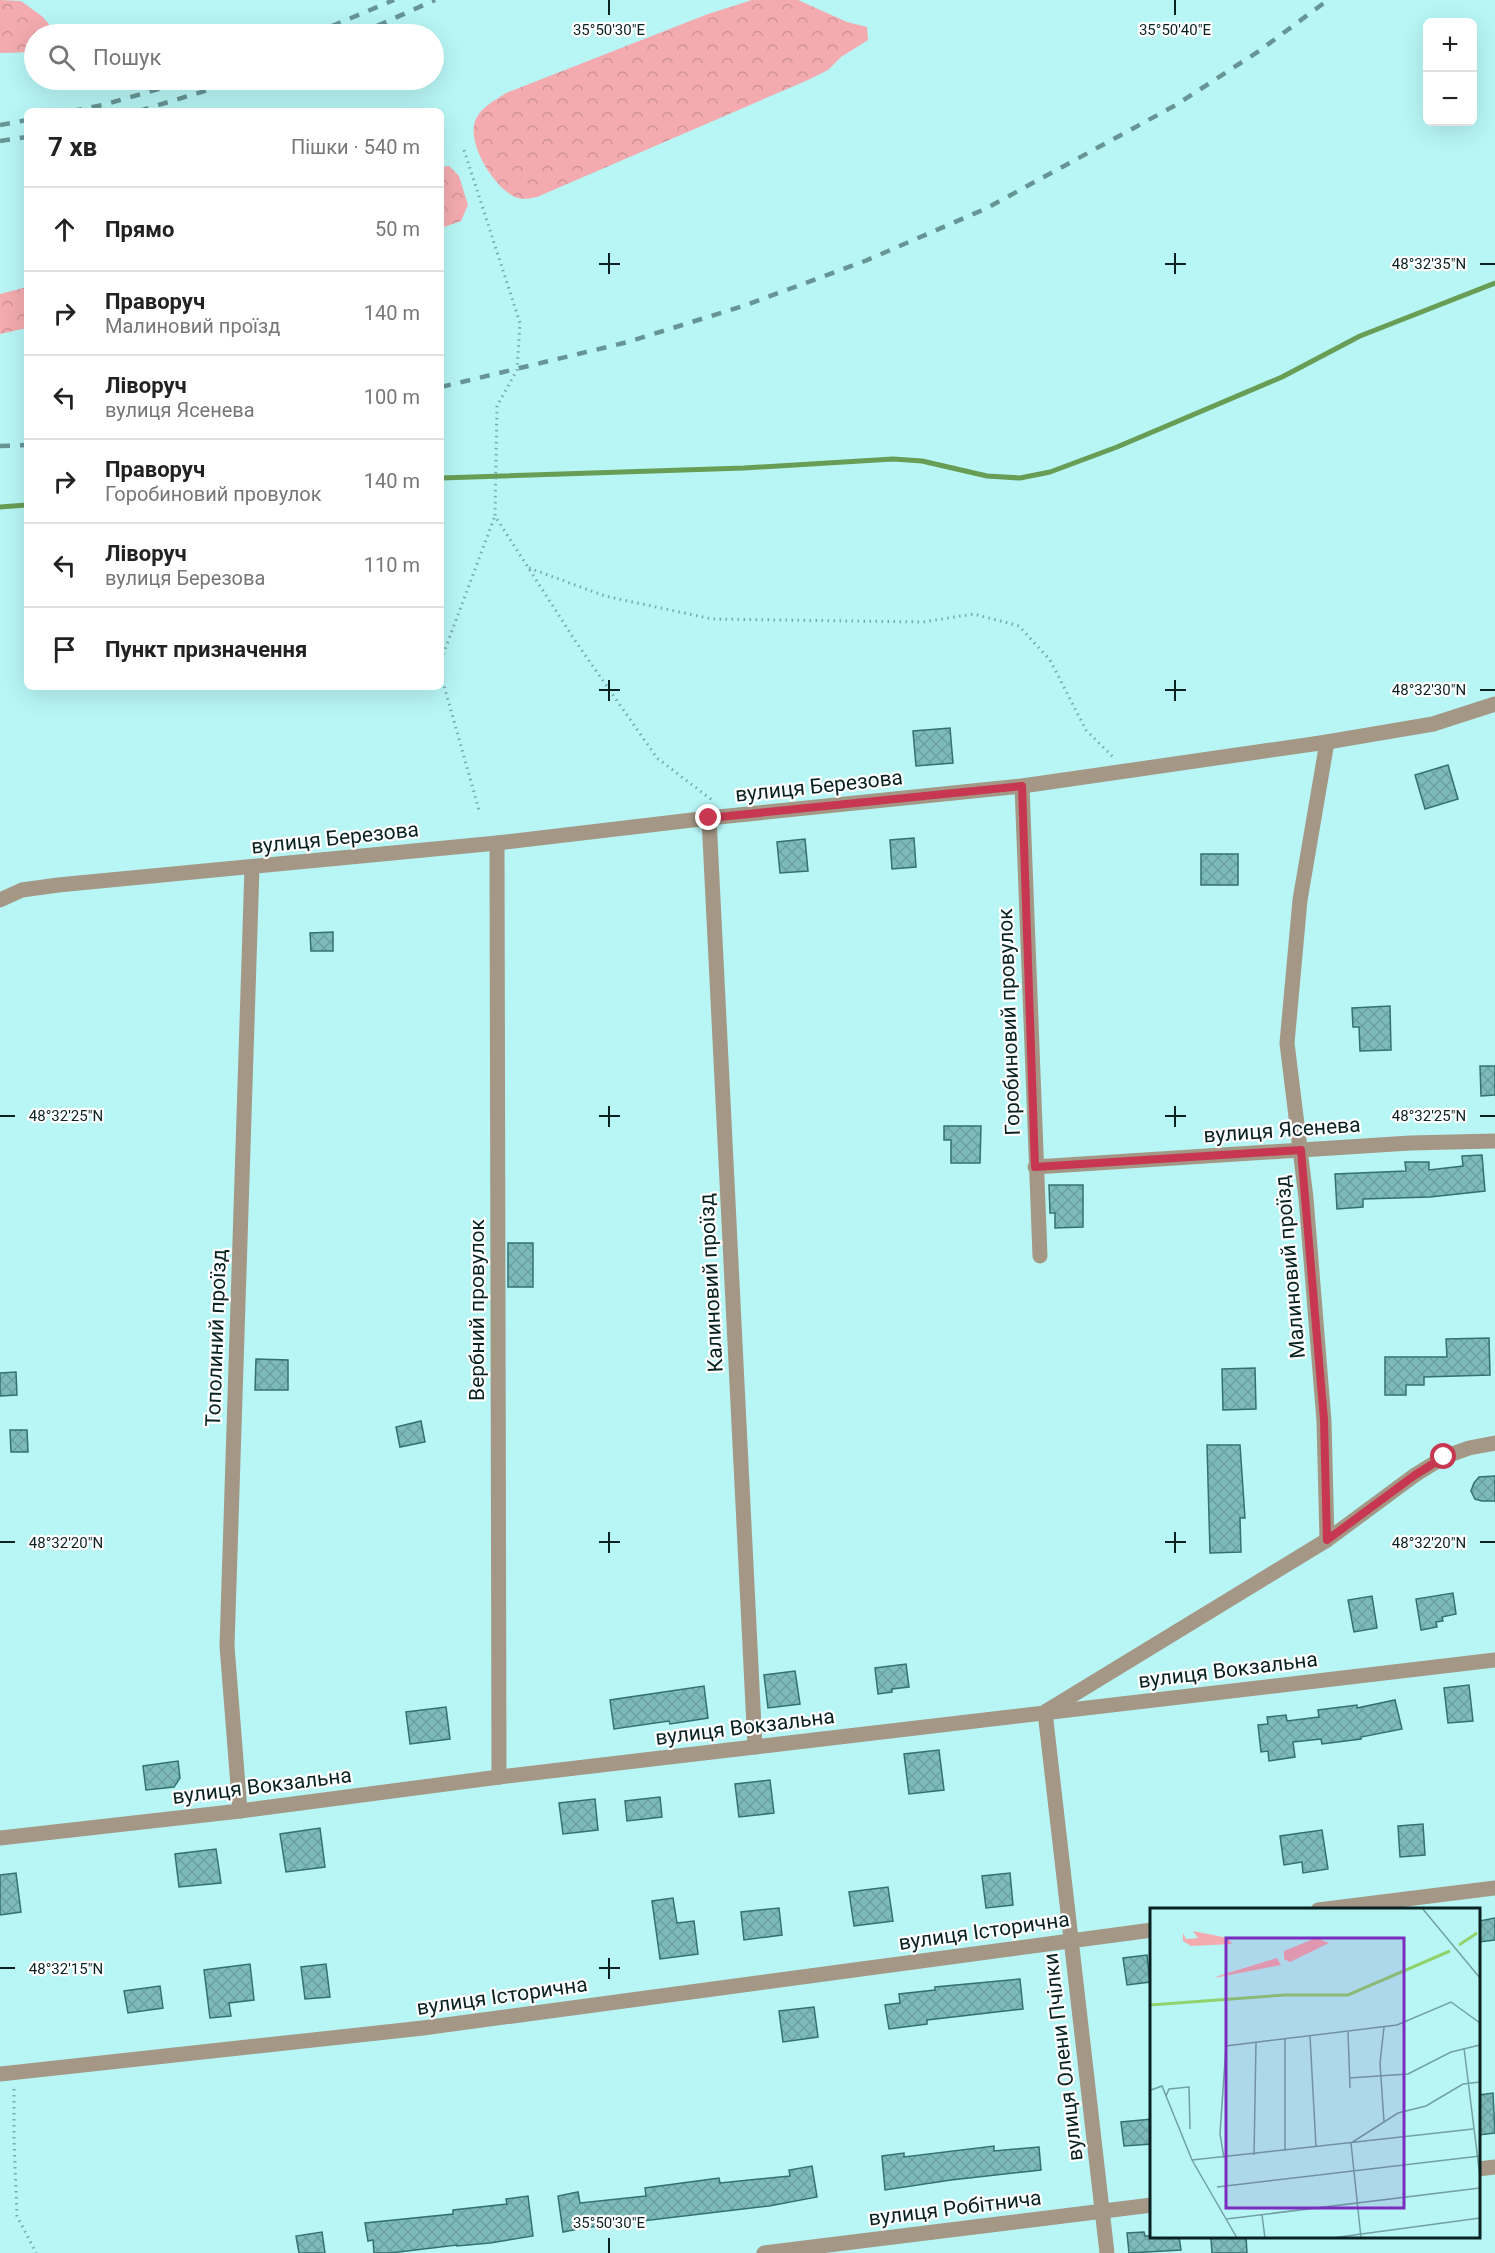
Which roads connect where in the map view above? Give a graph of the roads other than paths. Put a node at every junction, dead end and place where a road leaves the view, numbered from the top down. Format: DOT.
graph roads {
  1 [pos="1495,704"];
  2 [pos="1328,742"];
  3 [pos="1022,786"];
  4 [pos="709,818"];
  5 [pos="497,843"];
  6 [pos="252,867"];
  7 [pos="0,900"];
  8 [pos="1495,1141"];
  9 [pos="1301,1150"];
  10 [pos="1035,1167"];
  11 [pos="1040,1256"];
  12 [pos="1495,1443"];
  13 [pos="1327,1540"];
  14 [pos="1495,1660"];
  15 [pos="1045,1712"];
  16 [pos="755,1747"];
  17 [pos="499,1777"];
  18 [pos="240,1811"];
  19 [pos="0,1838"];
  20 [pos="1495,1888"];
  21 [pos="1334,1908"];
  22 [pos="1150,1930"];
  23 [pos="1071,1940"];
  24 [pos="7,2073"];
  25 [pos="1495,2167"];
  26 [pos="1480,2169"];
  27 [pos="1150,2205"];
  28 [pos="1103,2210"];
  29 [pos="764,2253"];
  30 [pos="1107,2253"];
  1 -- 2 [label="street, вулиця Березова"];
  2 -- 3 [label="street, вулиця Березова"];
  2 -- 9 [label="street, Малиновий проїзд"];
  3 -- 4 [label="street, вулиця Березова"];
  3 -- 10 [label="street, Горобиновий провулок"];
  4 -- 5 [label="street, вулиця Березова"];
  4 -- 16 [label="street, Калиновий проїзд"];
  5 -- 6 [label="street, вулиця Березова"];
  5 -- 17 [label="street, Вербний провулок"];
  6 -- 7 [label="street, вулиця Березова"];
  6 -- 18 [label="street, Тополиний проїзд"];
  8 -- 9 [label="street, вулиця Ясенева"];
  9 -- 10 [label="street, вулиця Ясенева"];
  9 -- 13 [label="street, Малиновий проїзд"];
  10 -- 11 [label="street, Горобиновий провулок"];
  12 -- 13 [label="street"];
  13 -- 15 [label="street"];
  14 -- 15 [label="street, вулиця Вокзальна"];
  15 -- 16 [label="street, вулиця Вокзальна"];
  15 -- 23 [label="street, вулиця Олени Пчілки"];
  16 -- 17 [label="street, вулиця Вокзальна"];
  17 -- 18 [label="street, вулиця Вокзальна"];
  18 -- 19 [label="street, вулиця Вокзальна"];
  20 -- 21 [label="street"];
  22 -- 23 [label="street, вулиця Історична"];
  23 -- 24 [label="street, вулиця Історична"];
  23 -- 28 [label="street, вулиця Олени Пчілки"];
  25 -- 26 [label="street"];
  27 -- 28 [label="street, вулиця Робітнича"];
  28 -- 29 [label="street, вулиця Робітнича"];
  28 -- 30 [label="street, вулиця Олени Пчілки"];
}
